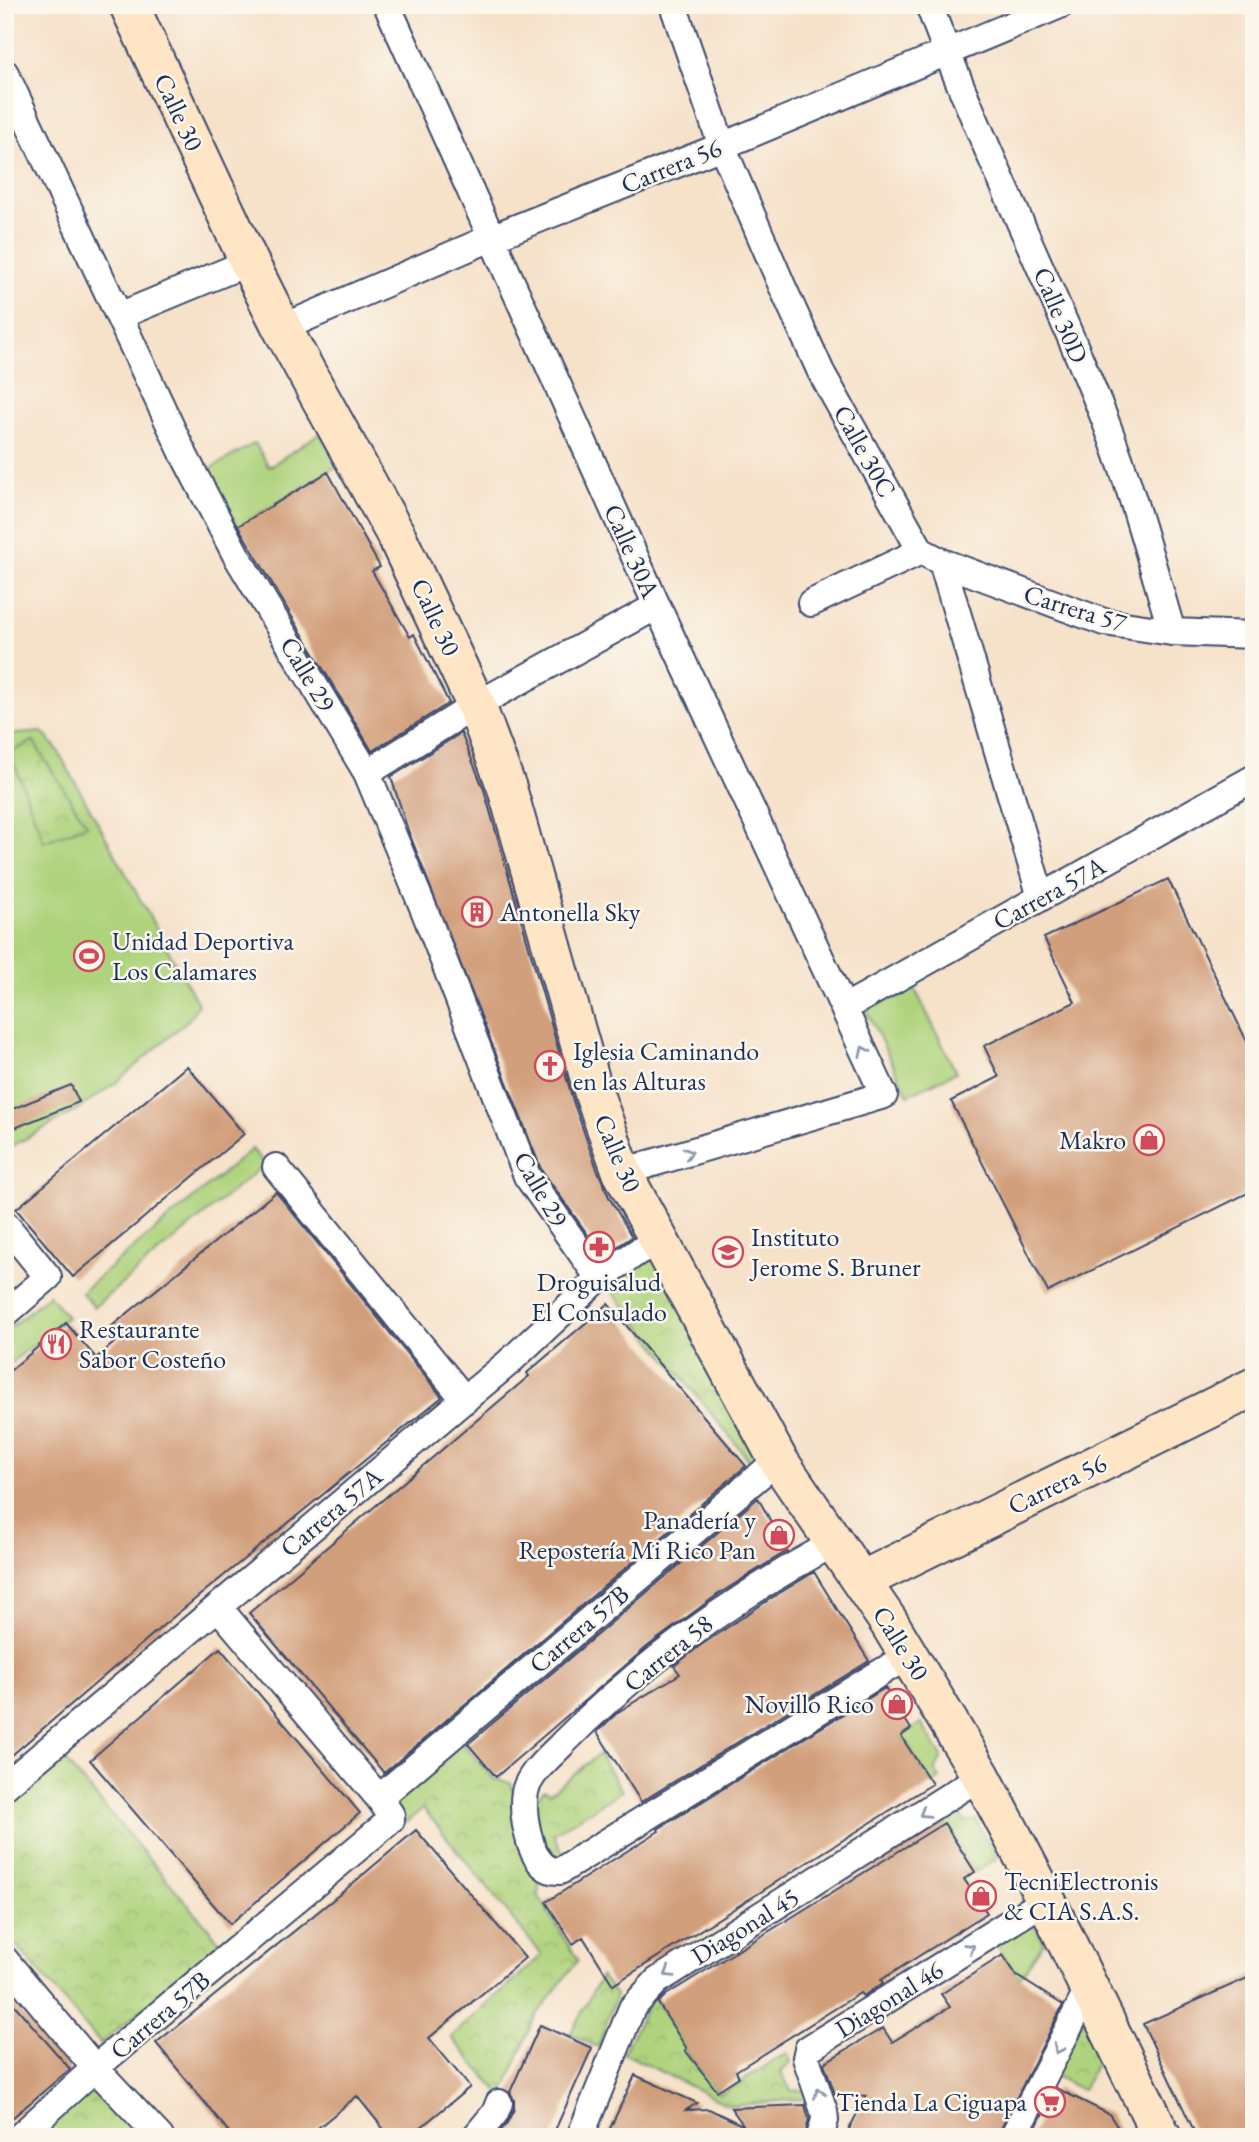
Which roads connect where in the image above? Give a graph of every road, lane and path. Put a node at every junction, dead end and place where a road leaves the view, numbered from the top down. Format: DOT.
graph roads {
  1 [pos="129,5"];
  2 [pos="387,5"];
  3 [pos="673,5"];
  4 [pos="929,5"];
  5 [pos="1060,5"];
  6 [pos="946,52"];
  7 [pos="5,74"];
  8 [pos="722,146"];
  9 [pos="491,238"];
  10 [pos="249,262"];
  11 [pos="119,316"];
  12 [pos="282,328"];
  13 [pos="931,556"];
  14 [pos="811,603"];
  15 [pos="657,606"];
  16 [pos="1172,632"];
  17 [pos="1254,635"];
  18 [pos="476,705"];
  19 [pos="368,772"];
  20 [pos="1254,778"];
  21 [pos="1041,897"];
  22 [pos="844,1008"];
  23 [pos="276,1167"];
  24 [pos="622,1172"];
  25 [pos="5,1224"];
  26 [pos="659,1242"];
  27 [pos="599,1278"];
  28 [pos="5,1314"];
  29 [pos="1254,1387"];
  30 [pos="465,1400"];
  31 [pos="1254,1414"];
  32 [pos="778,1460"];
  33 [pos="834,1543"];
  34 [pos="867,1590"];
  35 [pos="218,1607"];
  36 [pos="909,1655"];
  37 [pos="981,1776"];
  38 [pos="5,1786"];
  39 [pos="379,1798"];
  40 [pos="1046,1900"];
  41 [pos="5,1960"];
  42 [pos="1089,1988"];
  43 [pos="96,2068"];
  44 [pos="499,2103"];
  45 [pos="19,2137"];
  46 [pos="160,2137"];
  47 [pos="475,2137"];
  48 [pos="580,2137"];
  49 [pos="821,2137"];
  50 [pos="1013,2137"];
  51 [pos="1162,2137"];
  1 -- 10 [label="main road, Calle 30"];
  2 -- 9 [label="street, Calle 30A"];
  3 -- 8 [label="street, Calle 30C"];
  4 -- 6 [label="street, Calle 30D"];
  5 -- 6 [label="street, Carrera 56"];
  6 -- 8 [label="street, Carrera 56"];
  6 -- 16 [label="street, Calle 30D"];
  7 -- 11 [label="street, Calle 29"];
  8 -- 9 [label="street, Carrera 56"];
  8 -- 13 [label="street, Calle 30C"];
  9 -- 12 [label="street, Carrera 56"];
  9 -- 15 [label="street, Calle 30A"];
  10 -- 11 [label="street"];
  10 -- 12 [label="main road, Calle 30"];
  11 -- 19 [label="street, Calle 29"];
  12 -- 18 [label="main road, Calle 30"];
  13 -- 14 [label="street"];
  13 -- 16 [label="street, Carrera 57"];
  13 -- 21 [label="street, Calle 30C"];
  15 -- 18 [label="street"];
  15 -- 22 [label="street, Calle 30A"];
  16 -- 17 [label="street, Carrera 57"];
  18 -- 19 [label="street"];
  18 -- 24 [label="main road, Calle 30"];
  19 -- 27 [label="street, Calle 29"];
  20 -- 21 [label="street, Carrera 57A"];
  21 -- 22 [label="street, Carrera 57A"];
  24 -- 22 [label="street, Calle 30A, one-way"];
  23 -- 30 [label="street"];
  24 -- 26 [label="main road, Calle 30"];
  25 -- 28 [label="street"];
  26 -- 27 [label="street, Carrera 57A"];
  26 -- 32 [label="main road, Calle 30"];
  27 -- 30 [label="street, Carrera 57A"];
  29 -- 34 [label="main road, Carrera 56"];
  30 -- 35 [label="street, Carrera 57A"];
  31 -- 34 [label="main road, Carrera 56"];
  32 -- 33 [label="main road, Calle 30"];
  32 -- 39 [label="street, Carrera 57B"];
  33 -- 34 [label="main road, Calle 30"];
  33 -- 36 [label="street, Carrera 58"];
  34 -- 36 [label="main road, Calle 30"];
  35 -- 38 [label="street, Carrera 57A"];
  35 -- 39 [label="street"];
  36 -- 37 [label="main road, Calle 30"];
  37 -- 40 [label="main road, Calle 30"];
  37 -- 48 [label="street, Diagonal 45, one-way"];
  39 -- 43 [label="street, Carrera 57B"];
  40 -- 42 [label="main road, Calle 30"];
  49 -- 40 [label="street, Diagonal 46, one-way"];
  41 -- 43 [label="street"];
  42 -- 50 [label="street, one-way"];
  42 -- 51 [label="main road, Calle 30"];
  43 -- 45 [label="street, Carrera 57B"];
  43 -- 46 [label="street"];
  44 -- 47 [label="street"];
}
